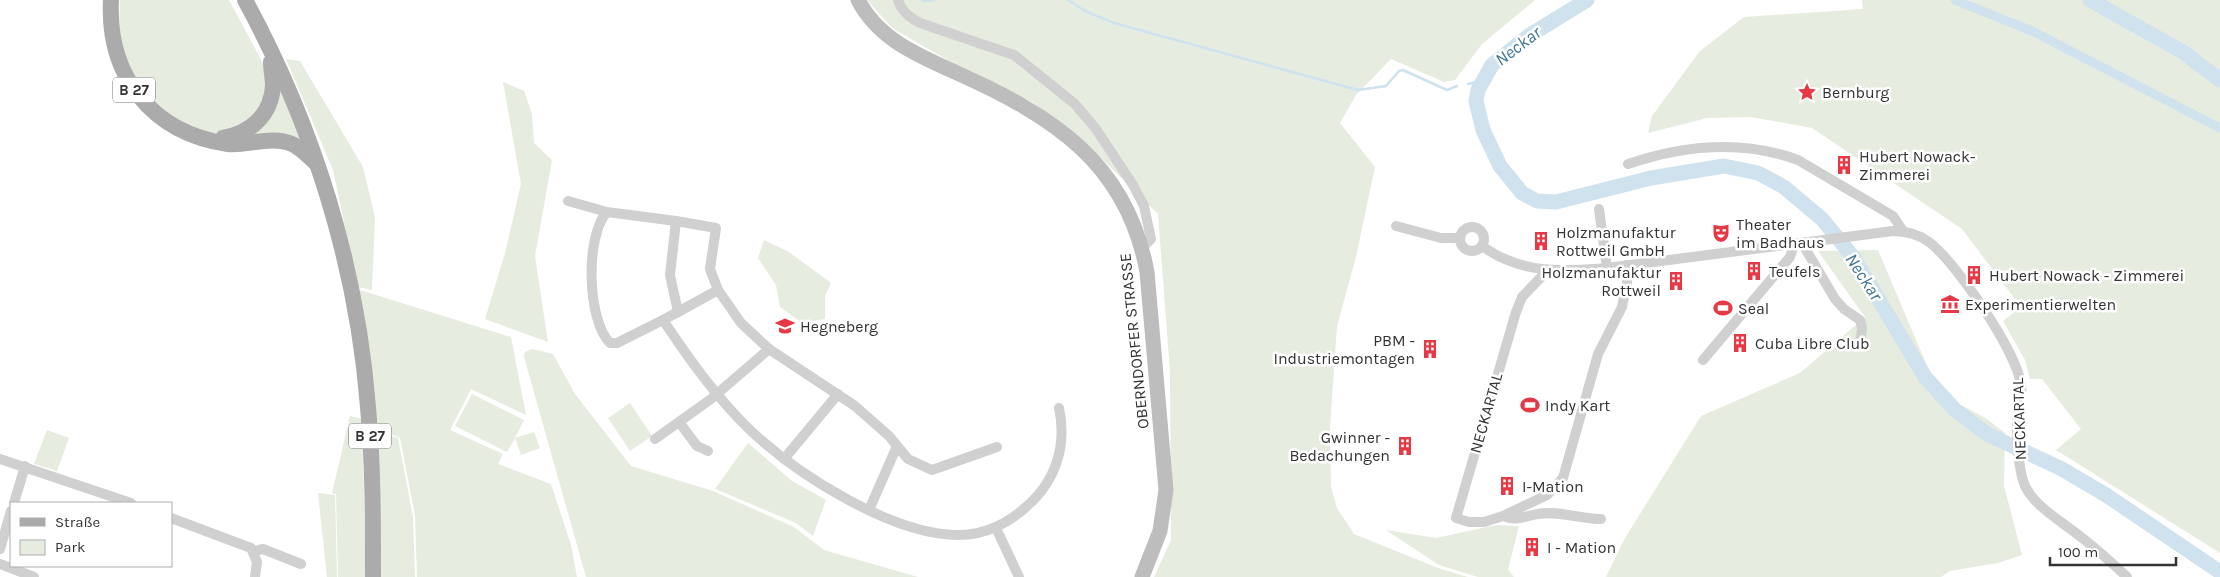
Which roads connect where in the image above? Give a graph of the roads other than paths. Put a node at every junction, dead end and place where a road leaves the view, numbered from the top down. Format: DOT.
graph roads {
  1 [pos="111,0"];
  2 [pos="858,0"];
  3 [pos="898,0"];
  4 [pos="249,5"];
  5 [pos="271,52"];
  6 [pos="212,140"];
  7 [pos="317,164"];
  8 [pos="1628,164"];
  9 [pos="568,201"];
  10 [pos="1599,209"];
  11 [pos="607,212"];
  12 [pos="676,221"];
  13 [pos="1396,226"];
  14 [pos="1903,231"];
  15 [pos="1460,238"];
  16 [pos="1802,243"];
  17 [pos="1482,246"];
  18 [pos="1143,248"];
  19 [pos="1627,265"];
  20 [pos="1607,268"];
  21 [pos="1547,270"];
  22 [pos="718,290"];
  23 [pos="678,312"];
  24 [pos="663,320"];
  25 [pos="1860,345"];
  26 [pos="769,350"];
  27 [pos="1703,360"];
  28 [pos="716,393"];
  29 [pos="838,394"];
  30 [pos="1060,408"];
  31 [pos="679,422"];
  32 [pos="655,439"];
  33 [pos="897,446"];
  34 [pos="997,447"];
  35 [pos="708,451"];
  36 [pos="0,458"];
  37 [pos="784,460"];
  38 [pos="25,466"];
  39 [pos="14,502"];
  40 [pos="128,502"];
  41 [pos="868,510"];
  42 [pos="10,514"];
  43 [pos="1504,516"];
  44 [pos="172,518"];
  45 [pos="1601,519"];
  46 [pos="996,528"];
  47 [pos="0,548"];
  48 [pos="254,550"];
  49 [pos="0,564"];
  50 [pos="301,564"];
  51 [pos="34,577"];
  52 [pos="255,577"];
  53 [pos="373,577"];
  54 [pos="1019,577"];
  55 [pos="1142,577"];
  56 [pos="2127,577"];
  1 -- 6 [label="main road, B 27"];
  2 -- 18 [label="street, OBERNDORFER STRASSE"];
  3 -- 18 [label="street"];
  4 -- 5 [label="main road, B 27"];
  5 -- 6 [label="main road"];
  5 -- 7 [label="main road, B 27"];
  6 -- 7 [label="main road"];
  7 -- 53 [label="main road, B 27"];
  8 -- 14 [label="street, NECKARTAL"];
  9 -- 11 [label="street"];
  10 -- 20 [label="street"];
  11 -- 12 [label="street"];
  11 -- 24 [label="street"];
  12 -- 22 [label="street"];
  12 -- 23 [label="street"];
  13 -- 15 [label="street"];
  14 -- 16 [label="street, NECKARTAL"];
  14 -- 56 [label="street, NECKARTAL"];
  15 -- 17 [label="street"];
  15 -- 17 [label="street"];
  16 -- 19 [label="street, NECKARTAL"];
  16 -- 25 [label="street"];
  16 -- 27 [label="street"];
  17 -- 21 [label="street, NECKARTAL"];
  18 -- 55 [label="street, OBERNDORFER STRASSE"];
  19 -- 20 [label="street, NECKARTAL"];
  19 -- 43 [label="street, NECKARTAL"];
  20 -- 21 [label="street, NECKARTAL"];
  21 -- 43 [label="street, NECKARTAL"];
  22 -- 23 [label="street"];
  22 -- 26 [label="street"];
  23 -- 24 [label="street"];
  24 -- 28 [label="street"];
  26 -- 28 [label="street"];
  26 -- 29 [label="street"];
  28 -- 31 [label="street"];
  28 -- 37 [label="street"];
  29 -- 33 [label="street"];
  29 -- 37 [label="street"];
  30 -- 46 [label="street"];
  31 -- 32 [label="street"];
  31 -- 35 [label="street"];
  33 -- 34 [label="street"];
  33 -- 41 [label="street"];
  36 -- 38 [label="street"];
  37 -- 41 [label="street"];
  38 -- 39 [label="street"];
  38 -- 40 [label="street"];
  41 -- 46 [label="street"];
  42 -- 47 [label="street"];
  43 -- 45 [label="street, NECKARTAL"];
  44 -- 48 [label="street"];
  46 -- 54 [label="street"];
  48 -- 50 [label="street"];
  48 -- 52 [label="street"];
  49 -- 51 [label="street"];
}
